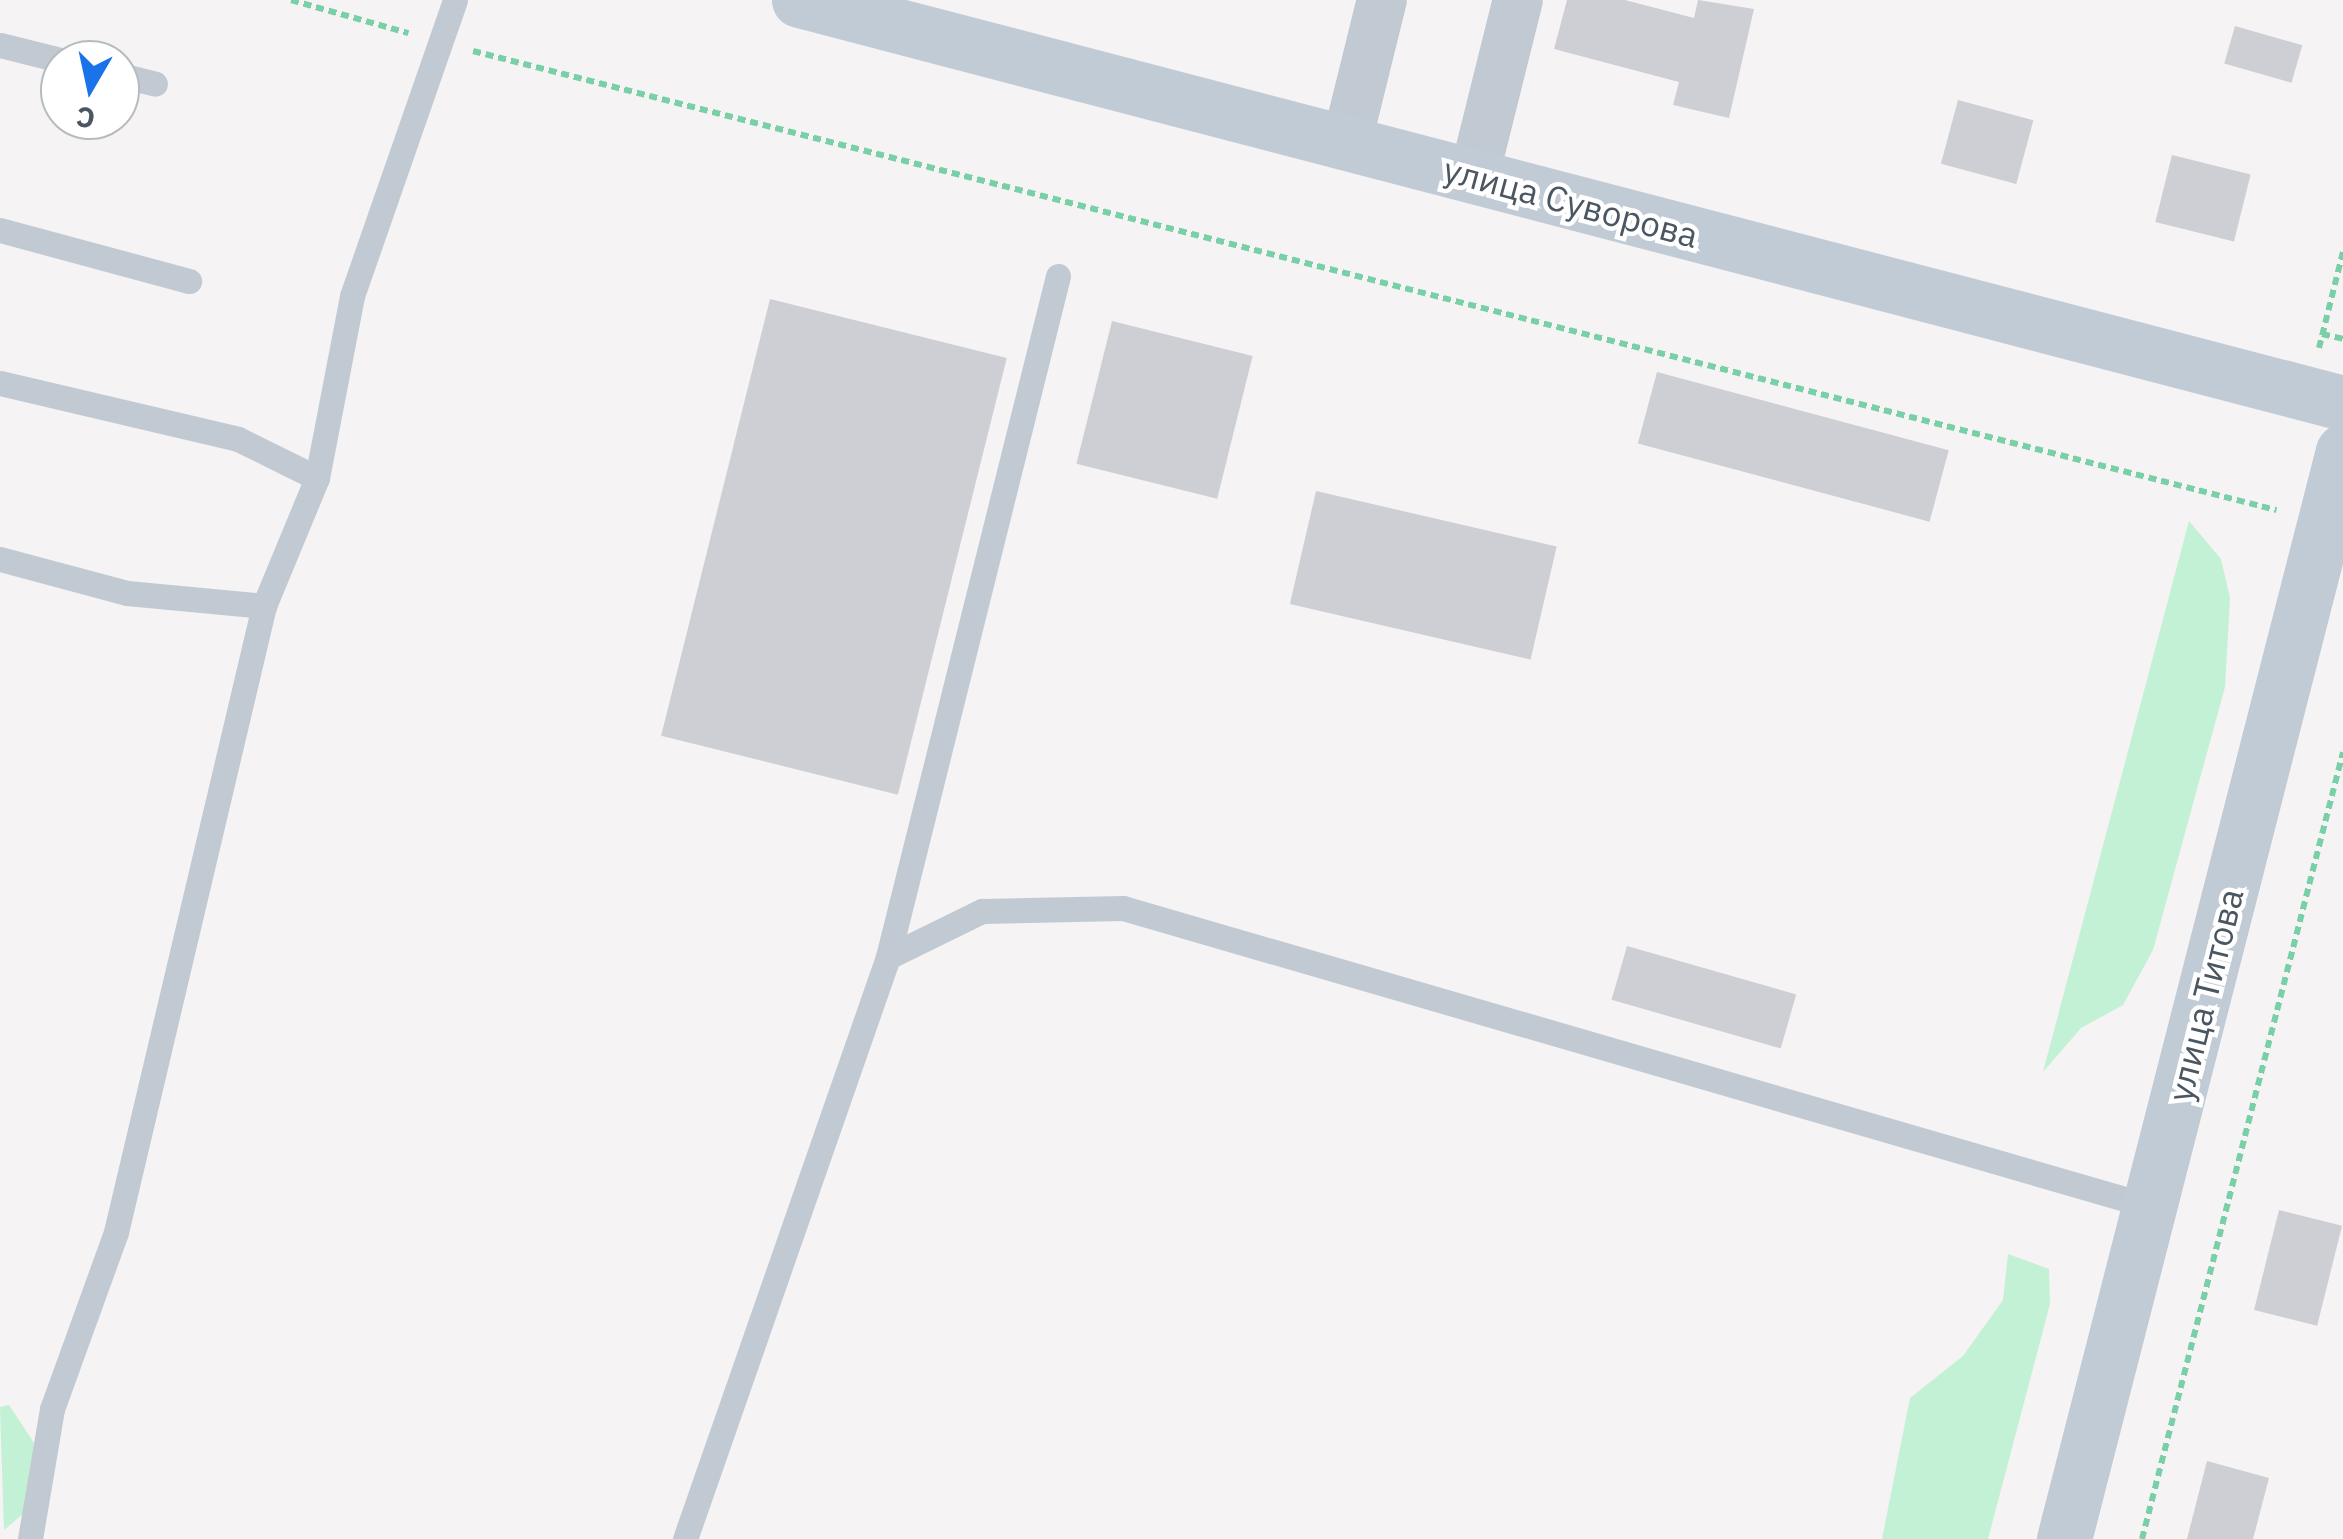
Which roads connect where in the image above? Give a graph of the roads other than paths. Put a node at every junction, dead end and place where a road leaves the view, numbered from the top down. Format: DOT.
graph roads {
  1 [pos="455,0"];
  2 [pos="799,0"];
  3 [pos="1382,0"];
  4 [pos="1518,0"];
  5 [pos="0,45"];
  6 [pos="40,55"];
  7 [pos="140,81"];
  8 [pos="155,84"];
  9 [pos="1346,145"];
  10 [pos="1474,176"];
  11 [pos="0,230"];
  12 [pos="1058,276"];
  13 [pos="188,281"];
  14 [pos="0,383"];
  15 [pos="2343,404"];
  16 [pos="2343,451"];
  17 [pos="317,478"];
  18 [pos="0,559"];
  19 [pos="264,606"];
  20 [pos="888,958"];
  21 [pos="2152,1206"];
  22 [pos="30,1539"];
  23 [pos="684,1539"];
  24 [pos="2064,1539"];
  1 -- 17 [label="lane"];
  2 -- 9 [label="street, улица Суворова"];
  3 -- 9 [label="street"];
  4 -- 10 [label="street"];
  5 -- 6 [label="lane"];
  7 -- 8 [label="lane"];
  9 -- 10 [label="street, улица Суворова"];
  10 -- 15 [label="street, улица Суворова"];
  11 -- 13 [label="lane"];
  12 -- 20 [label="lane"];
  14 -- 17 [label="lane"];
  16 -- 21 [label="street, улица Титова"];
  17 -- 19 [label="lane"];
  18 -- 19 [label="lane"];
  19 -- 22 [label="lane"];
  20 -- 21 [label="lane"];
  20 -- 23 [label="lane"];
  21 -- 24 [label="street, улица Титова"];
}
